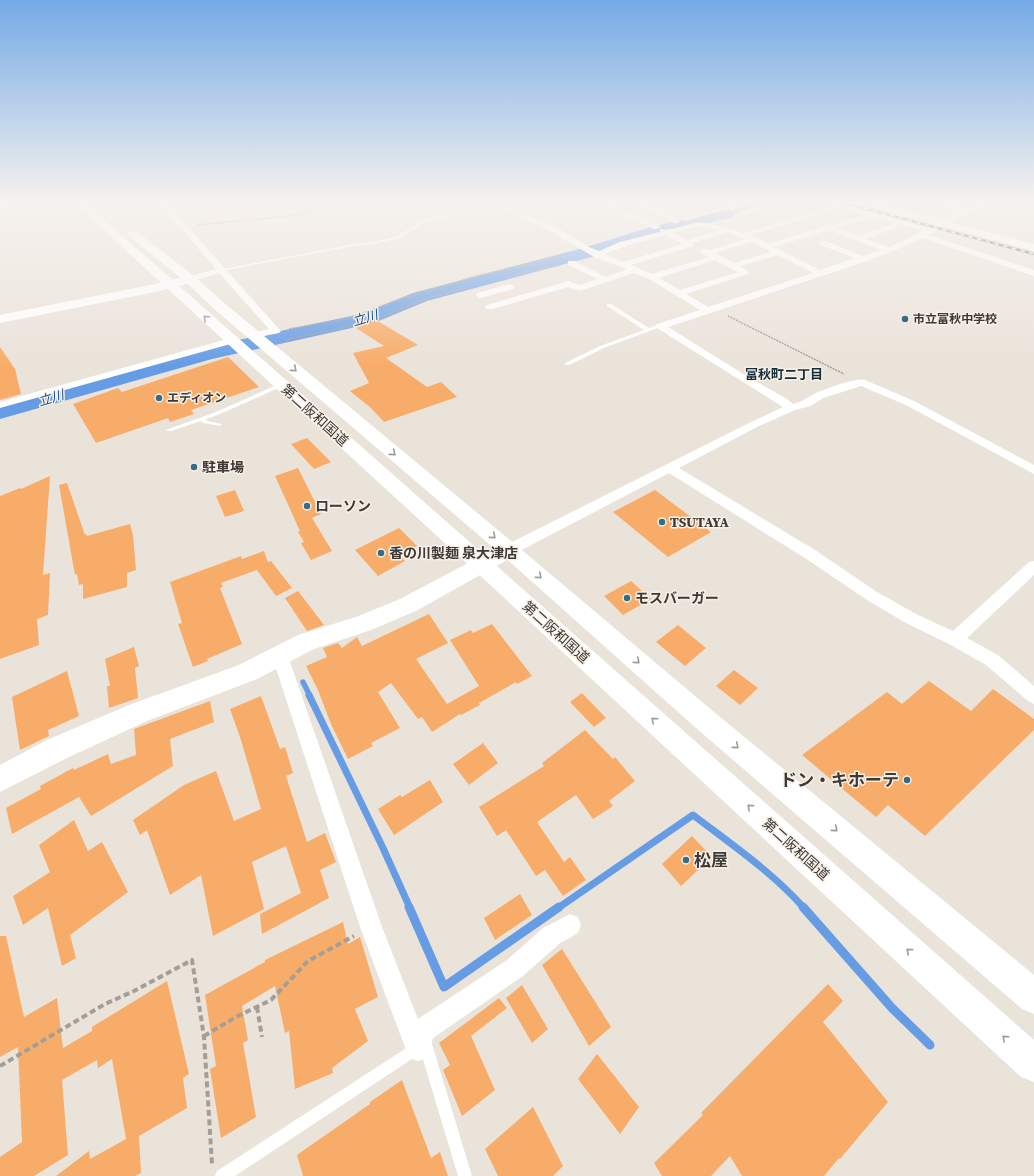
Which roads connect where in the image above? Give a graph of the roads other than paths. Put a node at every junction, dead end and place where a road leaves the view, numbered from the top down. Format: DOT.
graph roads {
  1 [pos="137,256"];
  2 [pos="160,256"];
  3 [pos="209,256"];
  4 [pos="295,256"];
  5 [pos="600,256"];
  6 [pos="651,256"];
  7 [pos="710,256"];
  8 [pos="714,256"];
  9 [pos="767,256"];
  10 [pos="788,256"];
  11 [pos="856,256"];
  12 [pos="873,256"];
  13 [pos="984,256"];
  14 [pos="864,259"];
  15 [pos="570,263"];
  16 [pos="622,265"];
  17 [pos="733,266"];
  18 [pos="221,270"];
  19 [pos="634,270"];
  20 [pos="820,272"];
  21 [pos="1034,273"];
  22 [pos="652,277"];
  23 [pos="190,279"];
  24 [pos="604,279"];
  25 [pos="168,284"];
  26 [pos="510,286"];
  27 [pos="498,290"];
  28 [pos="679,293"];
  29 [pos="480,295"];
  30 [pos="514,300"];
  31 [pos="609,305"];
  32 [pos="490,307"];
  33 [pos="709,309"];
  34 [pos="0,319"];
  35 [pos="660,326"];
  36 [pos="648,330"];
  37 [pos="250,342"];
  38 [pos="567,364"];
  39 [pos="281,385"];
  40 [pos="0,406"];
  41 [pos="791,408"];
  42 [pos="203,419"];
  43 [pos="219,425"];
  44 [pos="170,430"];
  45 [pos="670,468"];
  46 [pos="1034,470"];
  47 [pos="509,550"];
  48 [pos="481,564"];
  49 [pos="1034,566"];
  50 [pos="955,639"];
  51 [pos="280,656"];
  52 [pos="1034,696"];
  53 [pos="0,780"];
  54 [pos="570,925"];
  55 [pos="1034,997"];
  56 [pos="420,1040"];
  57 [pos="1034,1064"];
  58 [pos="217,1172"];
  59 [pos="465,1176"];
  1 -- 25 [label="main road, 第二阪和国道"];
  2 -- 23 [label="main road, 第二阪和国道"];
  3 -- 18 [label="street"];
  4 -- 18 [label="lane"];
  5 -- 16 [label="street"];
  6 -- 16 [label="street"];
  7 -- 22 [label="street"];
  8 -- 17 [label="street"];
  9 -- 17 [label="street"];
  10 -- 20 [label="street"];
  11 -- 14 [label="street"];
  12 -- 14 [label="street"];
  13 -- 21 [label="street"];
  14 -- 20 [label="street"];
  15 -- 24 [label="street"];
  16 -- 19 [label="street"];
  17 -- 28 [label="street"];
  18 -- 23 [label="street"];
  18 -- 37 [label="street"];
  19 -- 22 [label="street"];
  19 -- 24 [label="street"];
  20 -- 33 [label="street"];
  22 -- 28 [label="street"];
  23 -- 25 [label="main road"];
  23 -- 37 [label="main road, 第二阪和国道"];
  24 -- 30 [label="street"];
  25 -- 34 [label="main road"];
  37 -- 25 [label="main road, 第二阪和国道, one-way"];
  26 -- 27 [label="street"];
  27 -- 29 [label="street"];
  27 -- 30 [label="street"];
  28 -- 33 [label="street"];
  30 -- 32 [label="street"];
  31 -- 36 [label="lane"];
  33 -- 35 [label="street"];
  35 -- 36 [label="lane"];
  35 -- 41 [label="street"];
  36 -- 38 [label="lane"];
  37 -- 39 [label="main road, 第二阪和国道"];
  37 -- 40 [label="street"];
  37 -- 47 [label="main road, 第二阪和国道, one-way"];
  39 -- 42 [label="lane"];
  39 -- 48 [label="main road, 第二阪和国道"];
  41 -- 45 [label="street"];
  41 -- 46 [label="street"];
  42 -- 43 [label="lane"];
  42 -- 44 [label="lane"];
  45 -- 47 [label="street"];
  45 -- 50 [label="street"];
  47 -- 48 [label="main road"];
  47 -- 55 [label="main road, 第二阪和国道, one-way"];
  48 -- 51 [label="main road"];
  57 -- 48 [label="main road, 第二阪和国道, one-way"];
  49 -- 50 [label="street"];
  50 -- 52 [label="street"];
  51 -- 53 [label="main road"];
  51 -- 56 [label="street"];
  54 -- 56 [label="street"];
  56 -- 58 [label="lane"];
  56 -- 59 [label="lane"];
}
